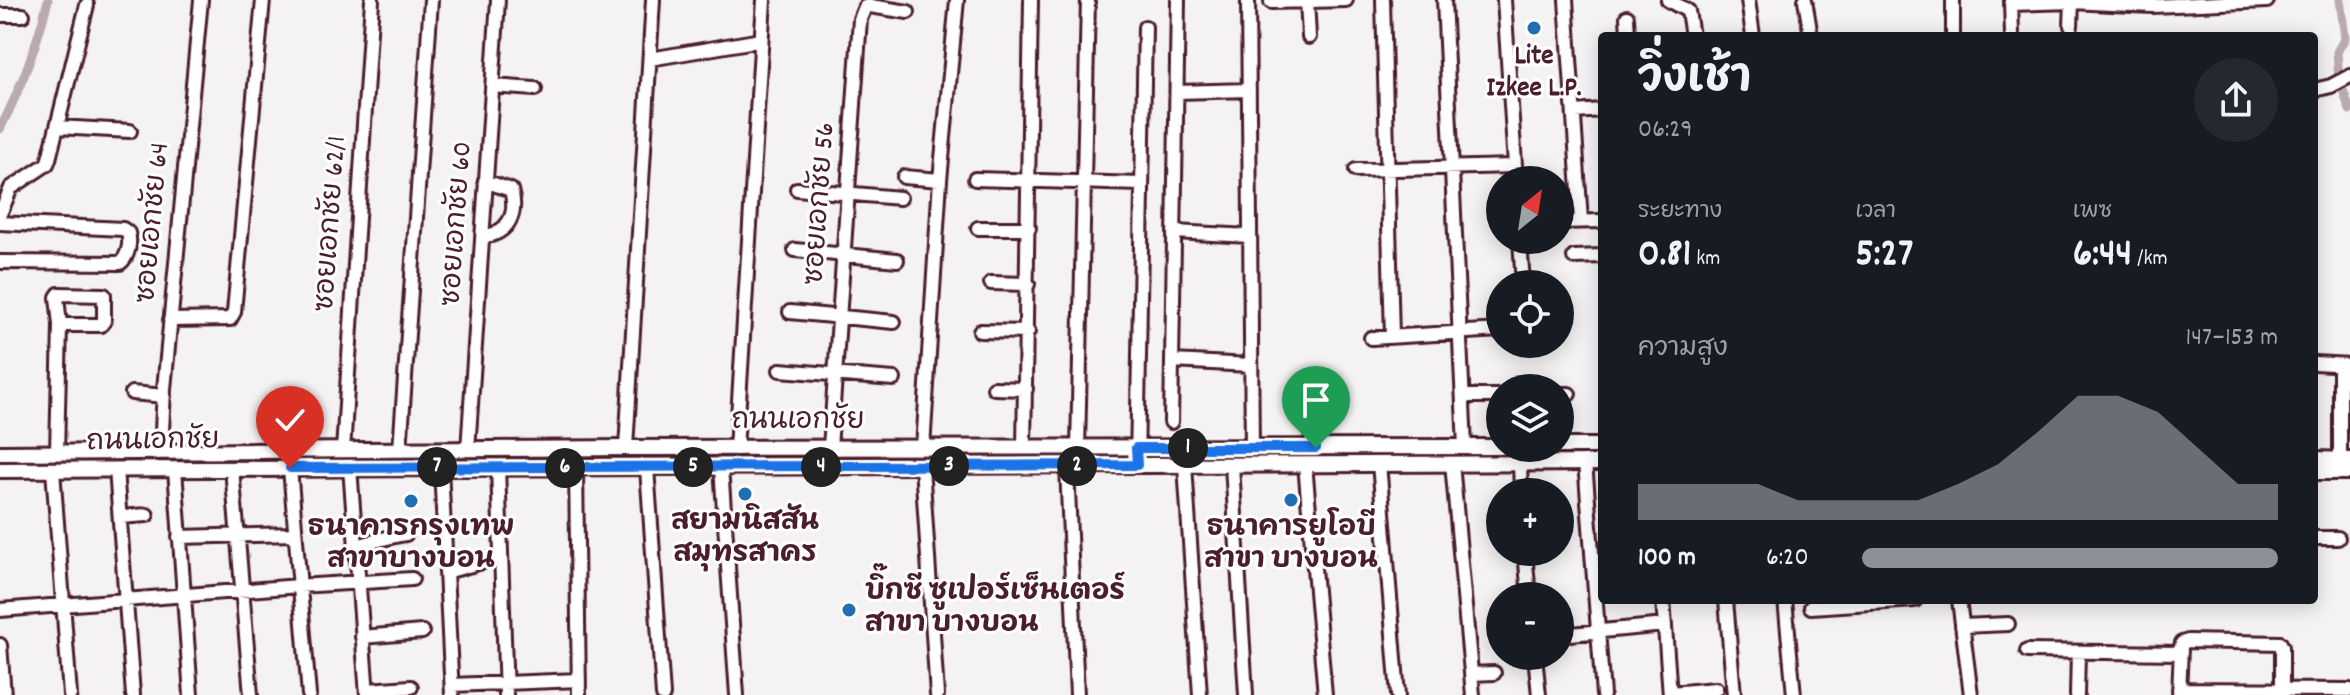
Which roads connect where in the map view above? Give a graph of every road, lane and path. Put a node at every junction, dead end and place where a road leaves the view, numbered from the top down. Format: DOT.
graph roads {
  1 [pos="201,0"];
  2 [pos="250,0"];
  3 [pos="262,0"];
  4 [pos="372,0"];
  5 [pos="431,0"];
  6 [pos="498,0"];
  7 [pos="653,0"];
  8 [pos="764,0"];
  9 [pos="957,0"];
  10 [pos="1031,0"];
  11 [pos="1088,0"];
  12 [pos="1178,0"];
  13 [pos="1248,0"];
  14 [pos="1307,0"];
  15 [pos="1346,0"];
  16 [pos="1383,0"];
  17 [pos="1444,0"];
  18 [pos="1504,0"];
  19 [pos="1566,0"];
  20 [pos="1668,0"];
  21 [pos="1748,0"];
  22 [pos="1805,0"];
  23 [pos="1953,0"];
  24 [pos="2072,1"];
  25 [pos="2267,1"];
  26 [pos="1271,2"];
  27 [pos="2011,2"];
  28 [pos="2212,2"];
  29 [pos="87,5"];
  30 [pos="908,12"];
  31 [pos="0,15"];
  32 [pos="23,15"];
  33 [pos="1627,17"];
  34 [pos="2071,26"];
  35 [pos="1145,27"];
  36 [pos="1628,32"];
  37 [pos="1691,32"];
  38 [pos="1752,32"];
  39 [pos="1810,32"];
  40 [pos="1953,32"];
  41 [pos="2012,32"];
  42 [pos="1309,37"];
  43 [pos="761,40"];
  44 [pos="650,59"];
  45 [pos="2350,76"];
  46 [pos="492,86"];
  47 [pos="535,89"];
  48 [pos="2318,89"];
  49 [pos="1249,90"];
  50 [pos="1177,92"];
  51 [pos="1598,110"];
  52 [pos="1575,112"];
  53 [pos="57,127"];
  54 [pos="130,131"];
  55 [pos="1515,166"];
  56 [pos="1486,167"];
  57 [pos="1451,169"];
  58 [pos="1356,170"];
  59 [pos="1388,170"];
  60 [pos="904,177"];
  61 [pos="975,179"];
  62 [pos="940,180"];
  63 [pos="485,181"];
  64 [pos="1030,181"];
  65 [pos="1084,183"];
  66 [pos="1141,184"];
  67 [pos="797,189"];
  68 [pos="847,193"];
  69 [pos="900,198"];
  70 [pos="0,214"];
  71 [pos="1574,221"];
  72 [pos="1581,221"];
  73 [pos="1598,221"];
  74 [pos="0,223"];
  75 [pos="978,228"];
  76 [pos="1029,228"];
  77 [pos="1174,232"];
  78 [pos="1250,236"];
  79 [pos="483,237"];
  80 [pos="795,250"];
  81 [pos="842,254"];
  82 [pos="1598,256"];
  83 [pos="1574,257"];
  84 [pos="897,260"];
  85 [pos="0,262"];
  86 [pos="991,283"];
  87 [pos="1028,284"];
  88 [pos="790,312"];
  89 [pos="839,316"];
  90 [pos="170,320"];
  91 [pos="894,322"];
  92 [pos="60,325"];
  93 [pos="980,331"];
  94 [pos="1486,331"];
  95 [pos="1028,332"];
  96 [pos="1461,333"];
  97 [pos="1392,337"];
  98 [pos="1371,338"];
  99 [pos="1172,361"];
  100 [pos="2318,363"];
  101 [pos="1251,365"];
  102 [pos="2345,365"];
  103 [pos="780,370"];
  104 [pos="834,374"];
  105 [pos="894,379"];
  106 [pos="994,388"];
  107 [pos="1026,389"];
  108 [pos="132,393"];
  109 [pos="164,396"];
  110 [pos="1464,396"];
  111 [pos="1486,396"];
  112 [pos="1171,422"];
  113 [pos="1574,446"];
  114 [pos="1598,446"];
  115 [pos="1465,447"];
  116 [pos="1486,447"];
  117 [pos="626,448"];
  118 [pos="830,448"];
  119 [pos="923,448"];
  120 [pos="1024,448"];
  121 [pos="1136,448"];
  122 [pos="1252,448"];
  123 [pos="736,449"];
  124 [pos="1078,449"];
  125 [pos="400,450"];
  126 [pos="468,450"];
  127 [pos="199,451"];
  128 [pos="343,451"];
  129 [pos="161,452"];
  130 [pos="0,453"];
  131 [pos="57,453"];
  132 [pos="2318,459"];
  133 [pos="2345,460"];
  134 [pos="1585,462"];
  135 [pos="1379,463"];
  136 [pos="1452,463"];
  137 [pos="1520,463"];
  138 [pos="1598,463"];
  139 [pos="1305,464"];
  140 [pos="1137,465"];
  141 [pos="1185,465"];
  142 [pos="1232,465"];
  143 [pos="922,466"];
  144 [pos="350,467"];
  145 [pos="441,467"];
  146 [pos="498,467"];
  147 [pos="721,467"];
  148 [pos="1067,467"];
  149 [pos="232,468"];
  150 [pos="290,468"];
  151 [pos="576,468"];
  152 [pos="647,468"];
  153 [pos="116,469"];
  154 [pos="175,469"];
  155 [pos="199,469"];
  156 [pos="0,470"];
  157 [pos="53,470"];
  158 [pos="2318,472"];
  159 [pos="2350,472"];
  160 [pos="1521,478"];
  161 [pos="147,515"];
  162 [pos="120,517"];
  163 [pos="294,534"];
  164 [pos="406,534"];
  165 [pos="238,536"];
  166 [pos="179,537"];
  167 [pos="2318,538"];
  168 [pos="2338,538"];
  169 [pos="354,546"];
  170 [pos="500,557"];
  171 [pos="446,572"];
  172 [pos="412,579"];
  173 [pos="358,583"];
  174 [pos="299,586"];
  175 [pos="242,590"];
  176 [pos="184,596"];
  177 [pos="126,600"];
  178 [pos="1663,604"];
  179 [pos="1726,604"];
  180 [pos="1785,604"];
  181 [pos="1856,604"];
  182 [pos="1959,604"];
  183 [pos="64,605"];
  184 [pos="1811,607"];
  185 [pos="0,610"];
  186 [pos="2008,624"];
  187 [pos="1665,625"];
  188 [pos="1962,626"];
  189 [pos="1598,631"];
  190 [pos="422,632"];
  191 [pos="1574,634"];
  192 [pos="362,637"];
  193 [pos="0,645"];
  194 [pos="2027,651"];
  195 [pos="2078,652"];
  196 [pos="2181,653"];
  197 [pos="1536,670"];
  198 [pos="1494,673"];
  199 [pos="1471,674"];
  200 [pos="579,680"];
  201 [pos="411,687"];
  202 [pos="506,688"];
  203 [pos="1716,689"];
  204 [pos="452,690"];
  205 [pos="2350,690"];
  206 [pos="2179,692"];
  207 [pos="2282,692"];
  208 [pos="367,693"];
  209 [pos="1670,694"];
  210 [pos="4,695"];
  211 [pos="70,695"];
  212 [pos="133,695"];
  213 [pos="191,695"];
  214 [pos="251,695"];
  215 [pos="309,695"];
  216 [pos="579,695"];
  217 [pos="663,695"];
  218 [pos="737,695"];
  219 [pos="937,695"];
  220 [pos="1077,695"];
  221 [pos="1200,695"];
  222 [pos="1246,695"];
  223 [pos="1325,695"];
  224 [pos="1398,695"];
  225 [pos="1473,695"];
  226 [pos="1539,695"];
  227 [pos="1603,695"];
  228 [pos="1734,695"];
  229 [pos="1794,695"];
  230 [pos="1971,695"];
  231 [pos="2077,695"];
  1 -- 90 [label="street, ซอยเอกชัย 64"];
  2 -- 3 [label="street"];
  3 -- 90 [label="street"];
  4 -- 128 [label="street, ซอยเอกชัย 62/1"];
  5 -- 125 [label="street"];
  6 -- 46 [label="street, ซอยเอกชัย 60"];
  7 -- 44 [label="street"];
  8 -- 43 [label="street"];
  9 -- 62 [label="street"];
  10 -- 64 [label="street"];
  11 -- 65 [label="street"];
  12 -- 50 [label="street"];
  13 -- 49 [label="street"];
  14 -- 15 [label="street"];
  14 -- 26 [label="street"];
  14 -- 42 [label="street"];
  16 -- 59 [label="street"];
  17 -- 57 [label="street"];
  18 -- 55 [label="street"];
  19 -- 52 [label="street"];
  20 -- 37 [label="street"];
  21 -- 38 [label="street"];
  22 -- 39 [label="street"];
  23 -- 40 [label="street"];
  24 -- 27 [label="street"];
  24 -- 28 [label="street"];
  24 -- 34 [label="street"];
  25 -- 28 [label="street"];
  27 -- 41 [label="street"];
  29 -- 53 [label="street"];
  30 -- 68 [label="street, ซอยเอกชัย 56"];
  31 -- 32 [label="street"];
  33 -- 36 [label="street"];
  35 -- 66 [label="street"];
  43 -- 44 [label="street"];
  43 -- 123 [label="street"];
  44 -- 117 [label="street"];
  45 -- 48 [label="street"];
  46 -- 47 [label="street"];
  46 -- 63 [label="street, ซอยเอกชัย 60"];
  49 -- 50 [label="street"];
  49 -- 78 [label="street"];
  50 -- 77 [label="street"];
  51 -- 52 [label="street"];
  52 -- 72 [label="street"];
  53 -- 54 [label="street"];
  53 -- 70 [label="street"];
  56 -- 57 [label="street"];
  57 -- 59 [label="street"];
  57 -- 96 [label="street"];
  58 -- 59 [label="street"];
  59 -- 97 [label="street"];
  60 -- 62 [label="street"];
  61 -- 64 [label="street"];
  62 -- 119 [label="street"];
  63 -- 79 [label="street, ซอยเอกชัย 60"];
  63 -- 79 [label="street"];
  64 -- 65 [label="street"];
  64 -- 76 [label="street"];
  65 -- 66 [label="street"];
  65 -- 124 [label="street"];
  66 -- 121 [label="street"];
  67 -- 68 [label="street"];
  68 -- 69 [label="street"];
  68 -- 81 [label="street, ซอยเอกชัย 56"];
  71 -- 72 [label="street"];
  72 -- 73 [label="street"];
  74 -- 85 [label="street"];
  75 -- 76 [label="street"];
  76 -- 87 [label="street"];
  77 -- 78 [label="street"];
  77 -- 99 [label="street"];
  78 -- 101 [label="street"];
  79 -- 126 [label="street, ซอยเอกชัย 60"];
  80 -- 81 [label="street"];
  81 -- 84 [label="street"];
  81 -- 89 [label="street, ซอยเอกชัย 56"];
  82 -- 83 [label="street"];
  86 -- 87 [label="street"];
  87 -- 95 [label="street"];
  88 -- 89 [label="street"];
  89 -- 91 [label="street"];
  89 -- 104 [label="street, ซอยเอกชัย 56"];
  90 -- 109 [label="street, ซอยเอกชัย 64"];
  92 -- 131 [label="street"];
  93 -- 95 [label="street"];
  94 -- 96 [label="street"];
  95 -- 107 [label="street"];
  96 -- 97 [label="street"];
  96 -- 110 [label="street"];
  97 -- 98 [label="street"];
  99 -- 101 [label="street"];
  99 -- 112 [label="street"];
  100 -- 102 [label="street"];
  101 -- 122 [label="street"];
  102 -- 133 [label="street"];
  103 -- 104 [label="street"];
  104 -- 105 [label="street"];
  104 -- 118 [label="street, ซอยเอกชัย 56"];
  106 -- 107 [label="street"];
  107 -- 120 [label="street"];
  108 -- 109 [label="street"];
  109 -- 129 [label="street, ซอยเอกชัย 64"];
  110 -- 111 [label="street"];
  110 -- 115 [label="street"];
  113 -- 114 [label="main road"];
  115 -- 116 [label="main road, ถนนเอกชัย"];
  115 -- 122 [label="main road, ถนนเอกชัย"];
  117 -- 123 [label="main road, ถนนเอกชัย"];
  117 -- 126 [label="main road, ถนนเอกชัย"];
  118 -- 119 [label="main road, ถนนเอกชัย"];
  118 -- 123 [label="main road, ถนนเอกชัย"];
  119 -- 120 [label="main road, ถนนเอกชัย"];
  120 -- 124 [label="main road, ถนนเอกชัย"];
  121 -- 122 [label="main road, ถนนเอกชัย"];
  121 -- 124 [label="main road, ถนนเอกชัย"];
  121 -- 140 [label="street"];
  125 -- 126 [label="main road, ถนนเอกชัย"];
  125 -- 128 [label="main road, ถนนเอกชัย"];
  127 -- 128 [label="main road, ถนนเอกชัย"];
  127 -- 129 [label="main road, ถนนเอกชัย"];
  127 -- 155 [label="main road"];
  129 -- 131 [label="main road, ถนนเอกชัย"];
  130 -- 131 [label="main road, ถนนเอกชัย"];
  132 -- 133 [label="main road"];
  134 -- 137 [label="main road, ถนนเอกชัย"];
  134 -- 138 [label="main road, ถนนเอกชัย"];
  134 -- 189 [label="street"];
  135 -- 136 [label="main road, ถนนเอกชัย"];
  135 -- 139 [label="main road, ถนนเอกชัย"];
  135 -- 224 [label="street"];
  136 -- 137 [label="main road, ถนนเอกชัย"];
  136 -- 199 [label="street"];
  137 -- 160 [label="street"];
  139 -- 142 [label="main road, ถนนเอกชัย"];
  139 -- 223 [label="street"];
  140 -- 141 [label="main road, ถนนเอกชัย"];
  140 -- 148 [label="main road, ถนนเอกชัย"];
  141 -- 142 [label="main road, ถนนเอกชัย"];
  141 -- 221 [label="street"];
  142 -- 222 [label="street"];
  143 -- 147 [label="main road, ถนนเอกชัย"];
  143 -- 148 [label="main road, ถนนเอกชัย"];
  143 -- 219 [label="street"];
  144 -- 145 [label="main road, ถนนเอกชัย"];
  144 -- 150 [label="main road, ถนนเอกชัย"];
  144 -- 169 [label="street"];
  145 -- 146 [label="main road, ถนนเอกชัย"];
  145 -- 171 [label="street"];
  146 -- 151 [label="main road, ถนนเอกชัย"];
  146 -- 170 [label="street"];
  147 -- 152 [label="main road, ถนนเอกชัย"];
  147 -- 218 [label="street"];
  148 -- 220 [label="street"];
  149 -- 150 [label="main road, ถนนเอกชัย"];
  149 -- 155 [label="main road, ถนนเอกชัย"];
  149 -- 165 [label="street"];
  150 -- 163 [label="street"];
  151 -- 152 [label="main road, ถนนเอกชัย"];
  151 -- 200 [label="street"];
  152 -- 217 [label="street"];
  153 -- 154 [label="main road, ถนนเอกชัย"];
  153 -- 157 [label="main road, ถนนเอกชัย"];
  153 -- 162 [label="street"];
  154 -- 155 [label="main road, ถนนเอกชัย"];
  154 -- 166 [label="street"];
  156 -- 157 [label="main road, ถนนเอกชัย"];
  157 -- 183 [label="street"];
  158 -- 159 [label="main road"];
  161 -- 162 [label="street"];
  162 -- 177 [label="street"];
  163 -- 165 [label="street"];
  163 -- 174 [label="street"];
  164 -- 169 [label="street"];
  165 -- 166 [label="street"];
  165 -- 175 [label="street"];
  166 -- 176 [label="street"];
  167 -- 168 [label="street"];
  169 -- 173 [label="street"];
  170 -- 171 [label="street"];
  170 -- 202 [label="street"];
  171 -- 204 [label="street"];
  172 -- 173 [label="street"];
  173 -- 174 [label="street"];
  173 -- 192 [label="street"];
  174 -- 175 [label="street"];
  174 -- 215 [label="street"];
  175 -- 176 [label="street"];
  175 -- 214 [label="street"];
  176 -- 177 [label="street"];
  176 -- 213 [label="street"];
  177 -- 183 [label="street"];
  177 -- 212 [label="street"];
  178 -- 187 [label="street"];
  179 -- 228 [label="street"];
  180 -- 229 [label="street"];
  181 -- 184 [label="street"];
  182 -- 188 [label="street"];
  183 -- 185 [label="street"];
  183 -- 211 [label="street"];
  186 -- 188 [label="street"];
  187 -- 189 [label="street"];
  187 -- 209 [label="street"];
  188 -- 230 [label="street"];
  189 -- 191 [label="street"];
  189 -- 227 [label="street"];
  190 -- 192 [label="street"];
  192 -- 208 [label="street"];
  193 -- 210 [label="street"];
  194 -- 195 [label="street"];
  195 -- 196 [label="street"];
  195 -- 231 [label="street"];
  196 -- 206 [label="street"];
  196 -- 207 [label="street"];
  197 -- 226 [label="street"];
  198 -- 199 [label="street"];
  199 -- 225 [label="street"];
  200 -- 202 [label="street"];
  200 -- 216 [label="street"];
  201 -- 208 [label="street"];
  202 -- 204 [label="street"];
  203 -- 209 [label="street"];
  205 -- 207 [label="street"];
  206 -- 207 [label="street"];
}
